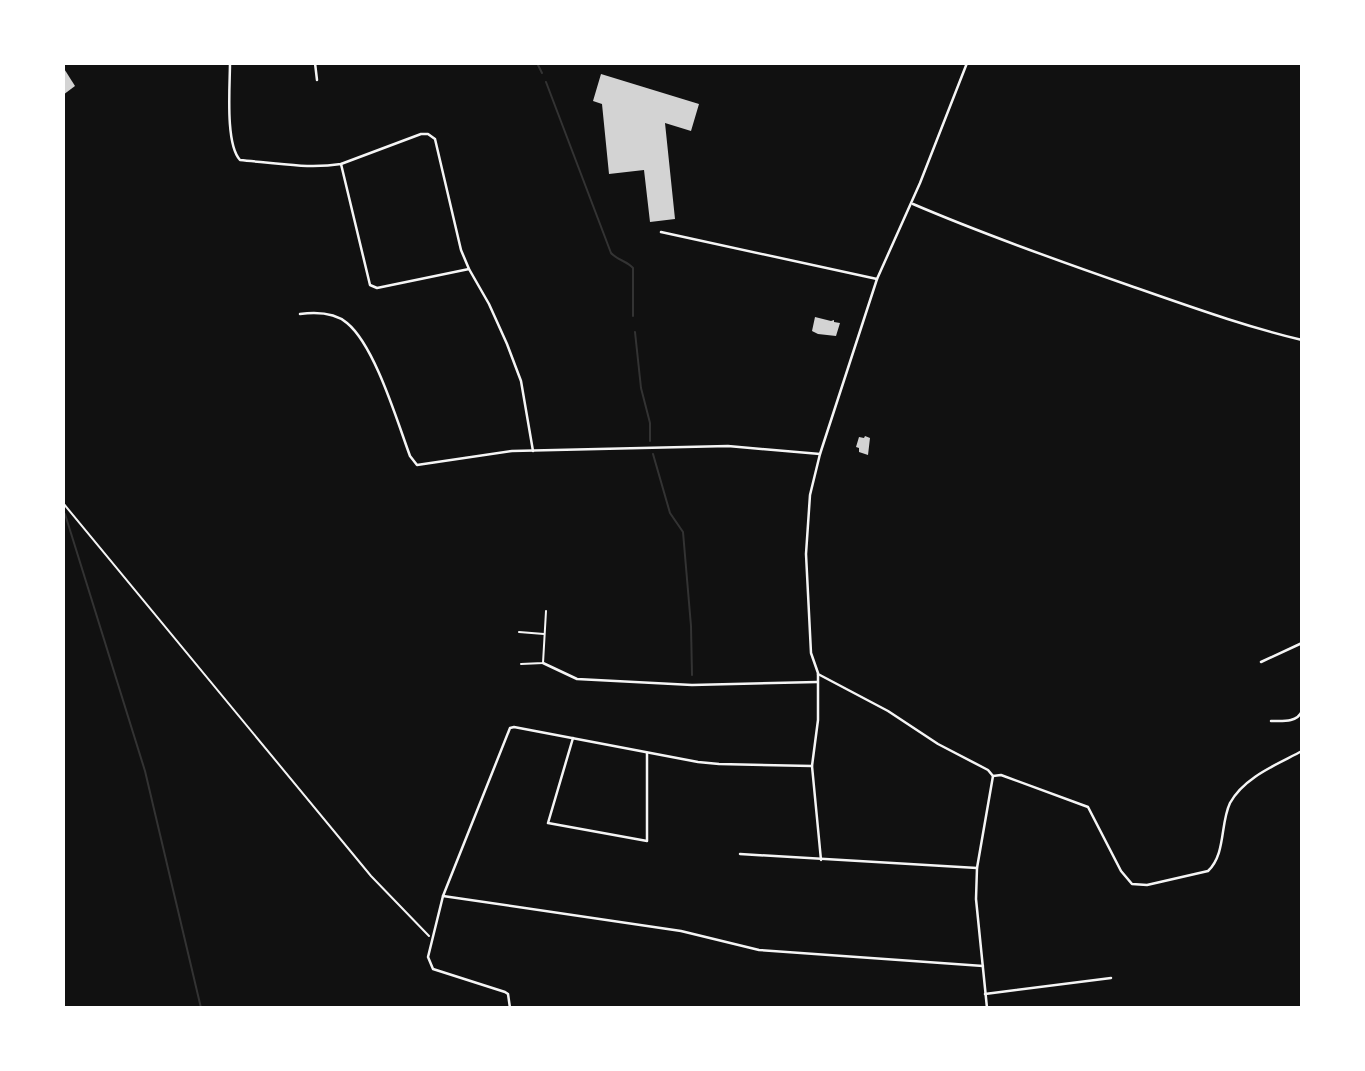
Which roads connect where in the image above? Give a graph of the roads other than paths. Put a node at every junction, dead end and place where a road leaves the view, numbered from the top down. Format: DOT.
graph roads {
  1 [pos="230,63"];
  2 [pos="315,63"];
  3 [pos="967,63"];
  4 [pos="317,80"];
  5 [pos="341,164"];
  6 [pos="911,203"];
  7 [pos="661,232"];
  8 [pos="469,269"];
  9 [pos="877,279"];
  10 [pos="300,314"];
  11 [pos="1302,340"];
  12 [pos="533,451"];
  13 [pos="820,454"];
  14 [pos="546,611"];
  15 [pos="520,632"];
  16 [pos="545,634"];
  17 [pos="1302,643"];
  18 [pos="1261,662"];
  19 [pos="543,663"];
  20 [pos="521,664"];
  21 [pos="818,673"];
  22 [pos="817,682"];
  23 [pos="1302,712"];
  24 [pos="1271,721"];
  25 [pos="573,738"];
  26 [pos="1302,751"];
  27 [pos="647,753"];
  28 [pos="812,766"];
  29 [pos="993,776"];
  30 [pos="740,854"];
  31 [pos="821,860"];
  32 [pos="977,868"];
  33 [pos="443,896"];
  34 [pos="983,966"];
  35 [pos="1111,978"];
  36 [pos="985,995"];
  37 [pos="510,1008"];
  38 [pos="986,1008"];
  1 -- 5 [label="street"];
  2 -- 4 [label="street"];
  3 -- 6 [label="street"];
  5 -- 8 [label="street"];
  5 -- 8 [label="street"];
  6 -- 9 [label="street"];
  6 -- 11 [label="street"];
  7 -- 9 [label="street"];
  8 -- 12 [label="street"];
  9 -- 13 [label="street"];
  10 -- 12 [label="street"];
  12 -- 13 [label="street"];
  13 -- 21 [label="street"];
  14 -- 16 [label="lane"];
  15 -- 16 [label="lane"];
  16 -- 19 [label="lane"];
  17 -- 18 [label="street"];
  19 -- 20 [label="lane"];
  19 -- 22 [label="street"];
  21 -- 22 [label="street"];
  21 -- 29 [label="street"];
  22 -- 28 [label="street"];
  23 -- 24 [label="street"];
  25 -- 27 [label="street"];
  25 -- 27 [label="street"];
  25 -- 33 [label="street"];
  26 -- 29 [label="street"];
  27 -- 28 [label="street"];
  28 -- 31 [label="street"];
  29 -- 32 [label="street"];
  30 -- 31 [label="street"];
  31 -- 32 [label="street"];
  32 -- 34 [label="street"];
  33 -- 34 [label="street"];
  33 -- 37 [label="street"];
  34 -- 36 [label="street"];
  35 -- 36 [label="street"];
  36 -- 38 [label="street"];
}
